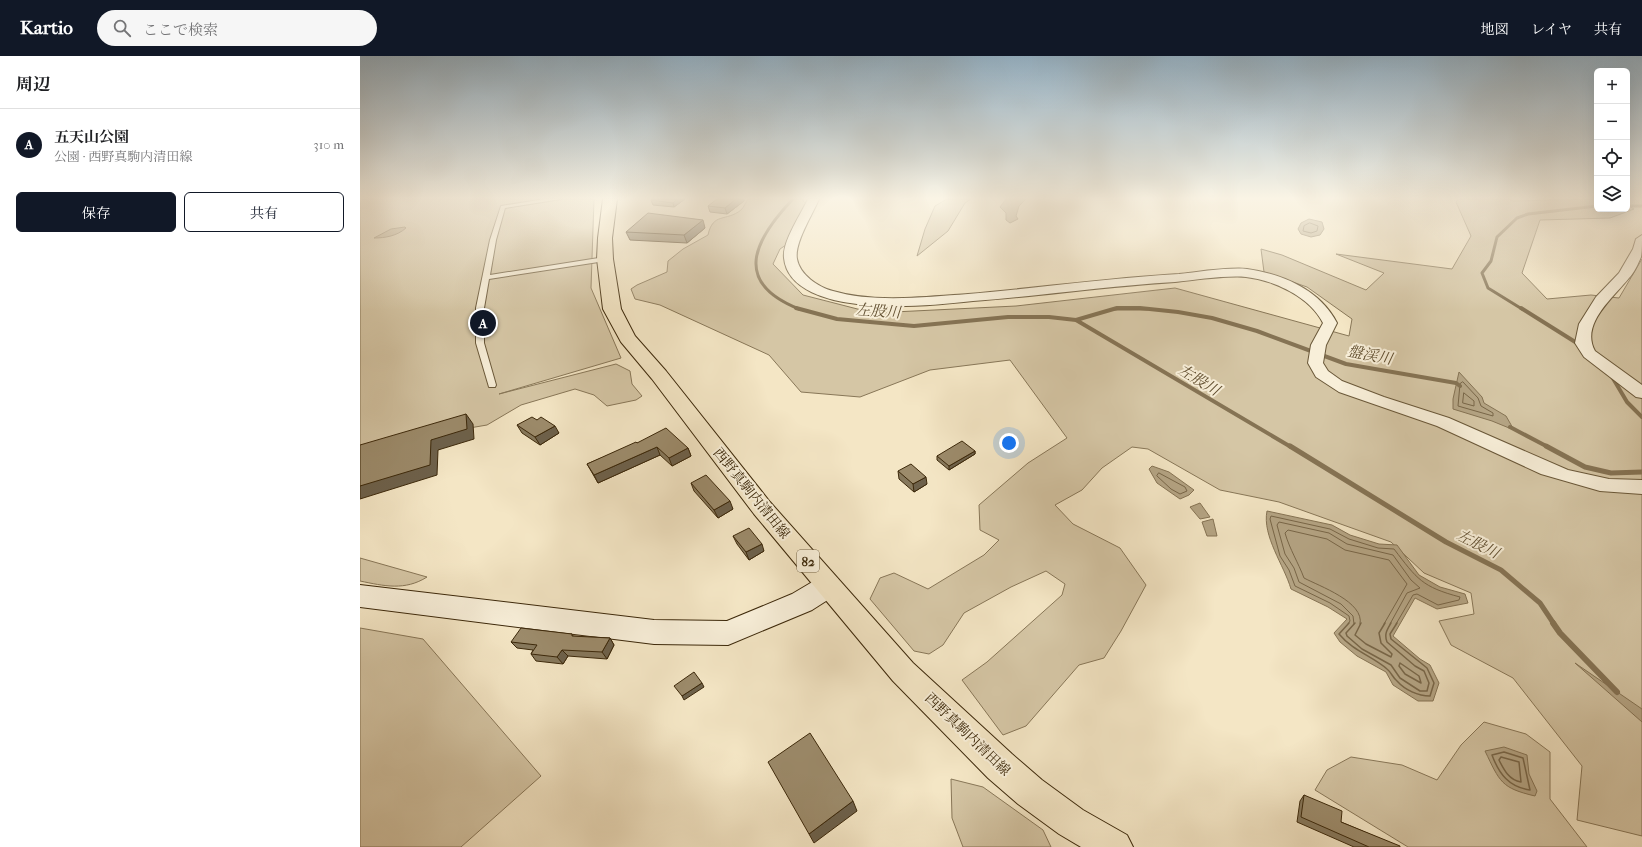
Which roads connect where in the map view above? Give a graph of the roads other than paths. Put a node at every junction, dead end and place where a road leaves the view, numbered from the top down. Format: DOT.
graph roads {
  1 [pos="494,236"];
  2 [pos="605,236"];
  3 [pos="796,236"];
  4 [pos="1642,239"];
  5 [pos="605,259"];
  6 [pos="485,278"];
  7 [pos="492,385"];
  8 [pos="1642,393"];
  9 [pos="1642,487"];
  10 [pos="828,586"];
  11 [pos="360,596"];
  12 [pos="1074,834"];
  13 [pos="1115,847"];
  1 -- 6 [label="lane"];
  2 -- 5 [label="main road, 西野真駒内清田線 / 82"];
  3 -- 9 [label="street"];
  4 -- 8 [label="street"];
  5 -- 6 [label="lane"];
  5 -- 10 [label="main road, 西野真駒内清田線 / 82"];
  6 -- 7 [label="lane"];
  10 -- 11 [label="street"];
  10 -- 12 [label="main road, 西野真駒内清田線 / 82"];
  12 -- 13 [label="main road, 西野真駒内清田線 / 82"];
}
